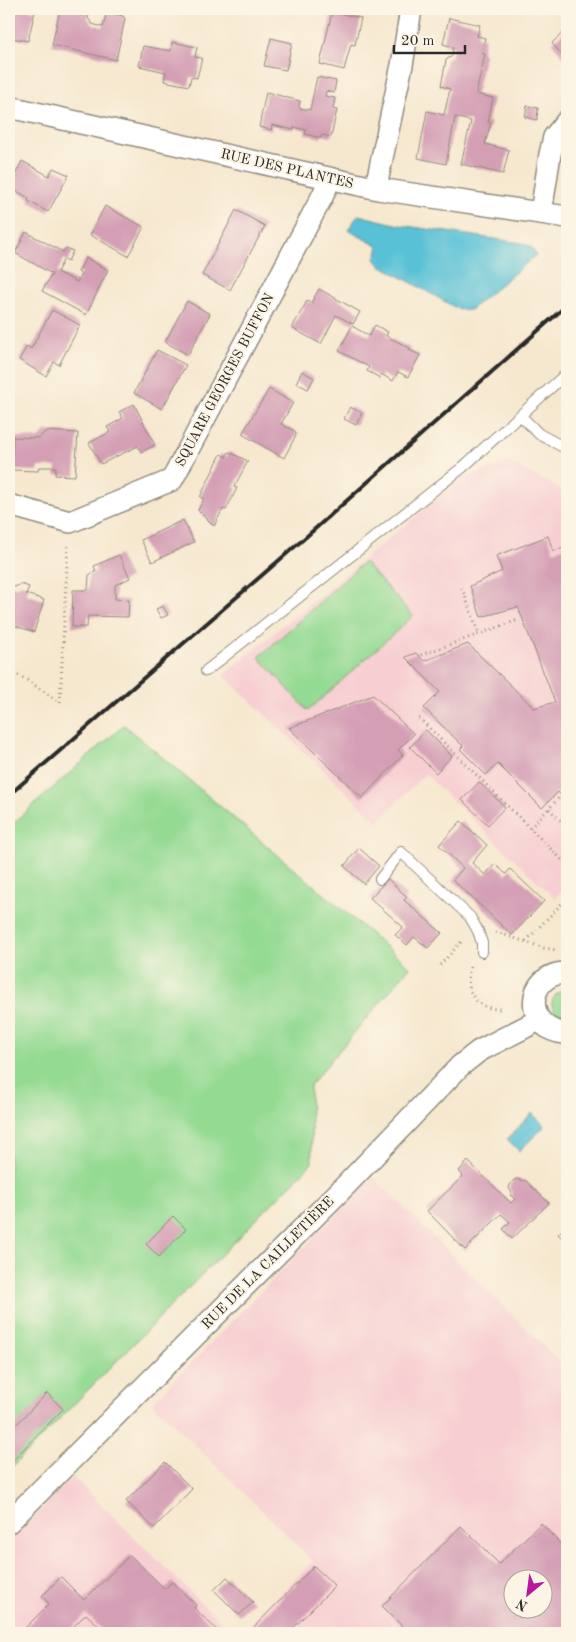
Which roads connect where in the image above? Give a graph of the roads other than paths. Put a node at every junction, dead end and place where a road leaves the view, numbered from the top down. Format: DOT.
graph roads {
  1 [pos="411,9"];
  2 [pos="9,106"];
  3 [pos="567,121"];
  4 [pos="330,179"];
  5 [pos="378,189"];
  6 [pos="541,213"];
  7 [pos="567,217"];
  8 [pos="567,373"];
  9 [pos="521,416"];
  10 [pos="567,449"];
  11 [pos="9,505"];
  12 [pos="206,671"];
  13 [pos="380,879"];
  14 [pos="482,952"];
  15 [pos="567,973"];
  16 [pos="539,1020"];
  17 [pos="567,1033"];
  18 [pos="9,1522"];
  1 -- 5 [label="street"];
  2 -- 4 [label="street, RUE DES PLANTES"];
  3 -- 6 [label="street"];
  4 -- 5 [label="street, RUE DES PLANTES"];
  4 -- 11 [label="street, SQUARE GEORGES BUFFON"];
  5 -- 6 [label="street, RUE DES PLANTES"];
  6 -- 7 [label="street, RUE DES PLANTES"];
  8 -- 9 [label="lane"];
  9 -- 10 [label="lane"];
  9 -- 12 [label="lane"];
  13 -- 14 [label="lane"];
  15 -- 16 [label="street"];
  16 -- 17 [label="street"];
  16 -- 18 [label="street, RUE DE LA CAILLETIÈRE"];
}
